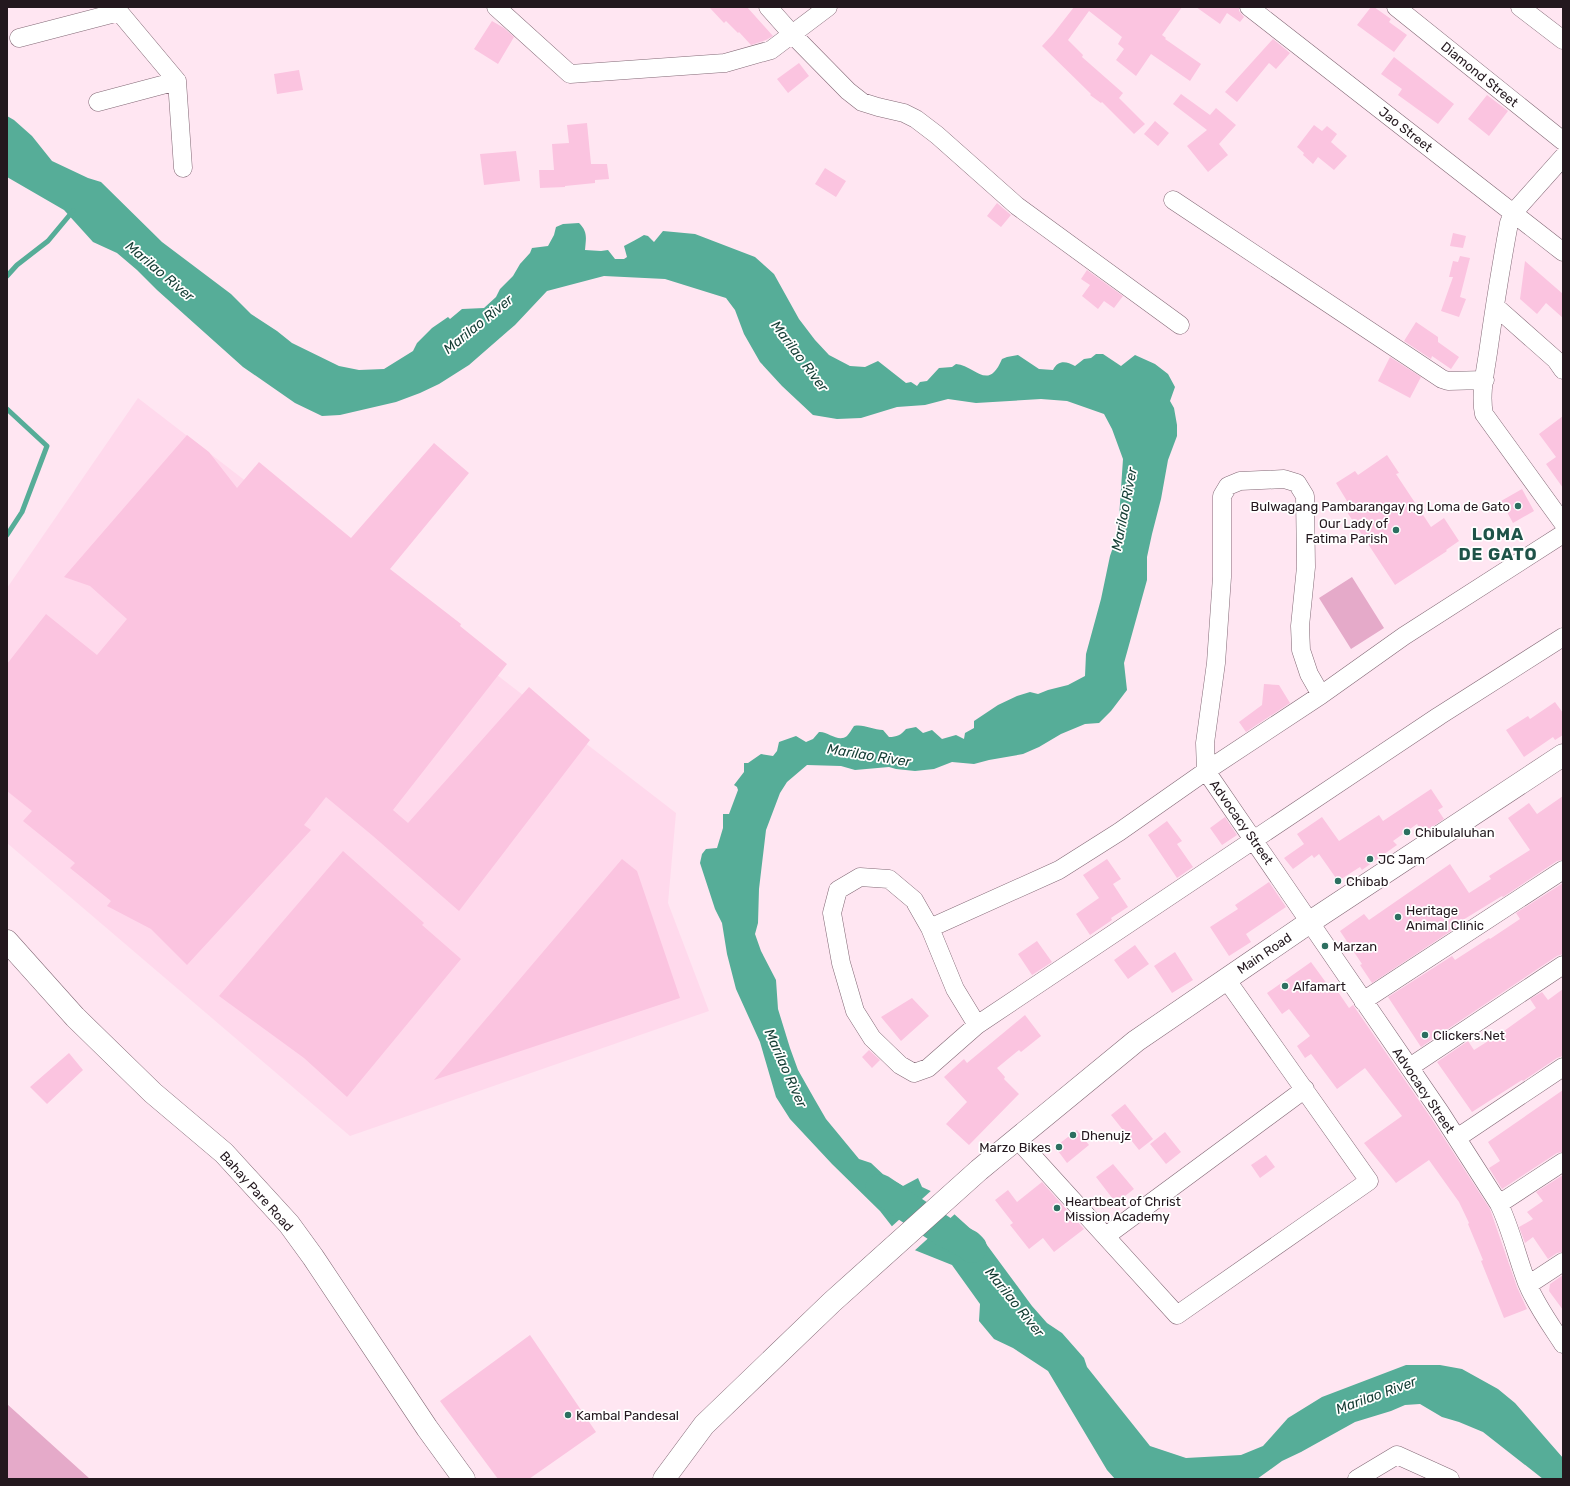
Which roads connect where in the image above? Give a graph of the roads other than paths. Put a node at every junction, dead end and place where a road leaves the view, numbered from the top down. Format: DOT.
graph roads {
  1 [pos="496,7"];
  2 [pos="768,7"];
  3 [pos="828,7"];
  4 [pos="1248,7"];
  5 [pos="1396,7"];
  6 [pos="1520,7"];
  7 [pos="117,10"];
  8 [pos="792,34"];
  9 [pos="19,38"];
  10 [pos="1563,40"];
  11 [pos="177,82"];
  12 [pos="98,102"];
  13 [pos="1563,141"];
  14 [pos="1563,158"];
  15 [pos="184,168"];
  16 [pos="1173,200"];
  17 [pos="1513,213"];
  18 [pos="1563,252"];
  19 [pos="1495,306"];
  20 [pos="1180,325"];
  21 [pos="1563,370"];
  22 [pos="1484,380"];
  23 [pos="1563,523"];
  24 [pos="1563,534"];
  25 [pos="1563,637"];
  26 [pos="1321,695"];
  27 [pos="1563,755"];
  28 [pos="1206,770"];
  29 [pos="1255,840"];
  30 [pos="1563,870"];
  31 [pos="1310,922"];
  32 [pos="930,928"];
  33 [pos="7,941"];
  34 [pos="1563,965"];
  35 [pos="1226,979"];
  36 [pos="1363,1001"];
  37 [pos="977,1025"];
  38 [pos="1410,1067"];
  39 [pos="1563,1067"];
  40 [pos="1305,1089"];
  41 [pos="1457,1138"];
  42 [pos="1017,1139"];
  43 [pos="1563,1162"];
  44 [pos="1499,1204"];
  45 [pos="1106,1236"];
  46 [pos="1563,1262"];
  47 [pos="1528,1285"];
  48 [pos="1563,1344"];
  49 [pos="464,1479"];
  50 [pos="664,1479"];
  51 [pos="1357,1479"];
  52 [pos="1450,1479"];
  1 -- 8 [label="street"];
  2 -- 8 [label="street"];
  3 -- 8 [label="street"];
  4 -- 17 [label="street, Jao Street"];
  5 -- 13 [label="street, Diamond Street"];
  6 -- 10 [label="street"];
  7 -- 9 [label="street"];
  7 -- 11 [label="street"];
  8 -- 20 [label="street"];
  11 -- 12 [label="street"];
  11 -- 15 [label="street"];
  14 -- 17 [label="street"];
  16 -- 22 [label="street"];
  17 -- 18 [label="street, Jao Street"];
  17 -- 19 [label="street"];
  19 -- 21 [label="street"];
  19 -- 22 [label="street"];
  22 -- 23 [label="street"];
  24 -- 26 [label="street"];
  25 -- 29 [label="street"];
  26 -- 28 [label="street"];
  26 -- 28 [label="street, Advocacy Street"];
  27 -- 31 [label="main road, Main Road"];
  28 -- 29 [label="street, Advocacy Street"];
  28 -- 32 [label="street"];
  29 -- 31 [label="street, Advocacy Street"];
  29 -- 37 [label="street"];
  30 -- 36 [label="street"];
  31 -- 35 [label="main road, Main Road"];
  31 -- 36 [label="street, Advocacy Street"];
  32 -- 37 [label="street"];
  32 -- 37 [label="street"];
  33 -- 49 [label="main road, Bahay Pare Road"];
  34 -- 38 [label="street"];
  35 -- 40 [label="street"];
  35 -- 42 [label="main road, Main Road"];
  36 -- 38 [label="street, Advocacy Street"];
  38 -- 41 [label="street, Advocacy Street"];
  39 -- 41 [label="street"];
  40 -- 45 [label="street"];
  40 -- 45 [label="street"];
  41 -- 44 [label="street, Advocacy Street"];
  42 -- 45 [label="street"];
  42 -- 50 [label="main road, Main Road"];
  43 -- 44 [label="street"];
  44 -- 47 [label="street, Advocacy Street"];
  46 -- 47 [label="street"];
  47 -- 48 [label="street, Advocacy Street"];
  51 -- 52 [label="street"];
}
